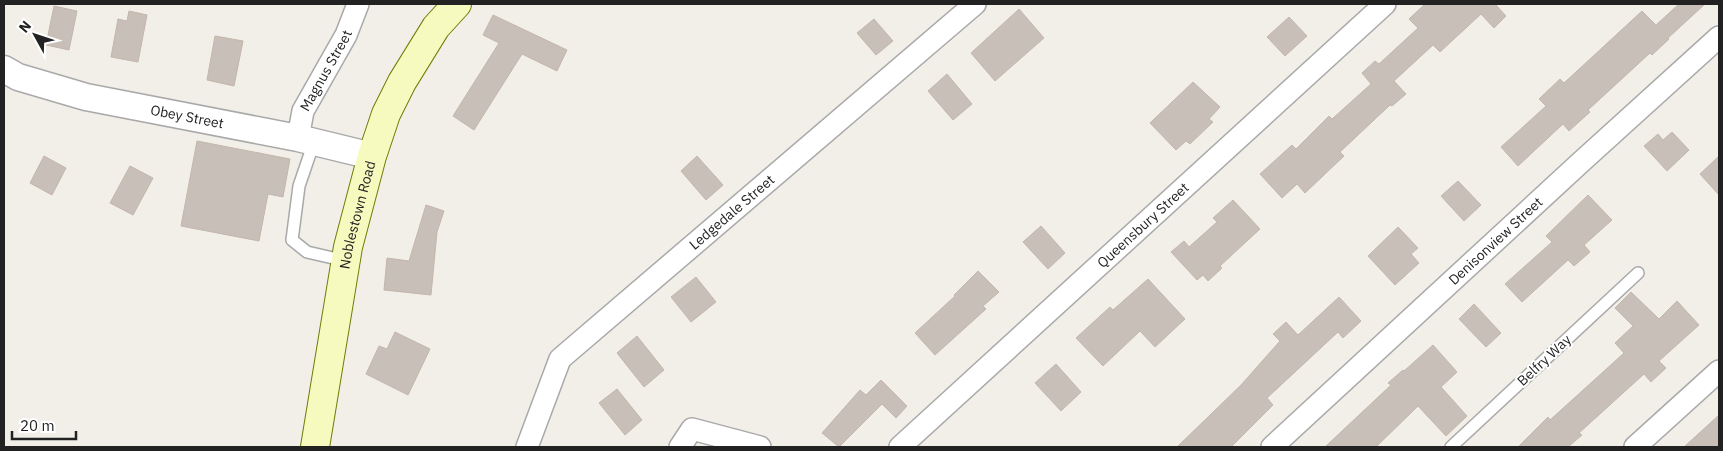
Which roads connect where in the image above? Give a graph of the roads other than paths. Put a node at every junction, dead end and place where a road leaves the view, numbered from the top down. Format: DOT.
graph roads {
  1 [pos="358,4"];
  2 [pos="457,4"];
  3 [pos="975,4"];
  4 [pos="1385,4"];
  5 [pos="1719,37"];
  6 [pos="4,69"];
  7 [pos="306,140"];
  8 [pos="372,156"];
  9 [pos="346,261"];
  10 [pos="1638,273"];
  11 [pos="1719,370"];
  12 [pos="315,447"];
  13 [pos="527,447"];
  14 [pos="680,447"];
  15 [pos="760,447"];
  16 [pos="900,447"];
  17 [pos="1272,447"];
  18 [pos="1451,447"];
  19 [pos="1636,447"];
  1 -- 7 [label="street, Magnus Street"];
  2 -- 8 [label="main road, Noblestown Road"];
  3 -- 13 [label="street, Ledgedale Street"];
  4 -- 16 [label="street, Queensbury Street"];
  5 -- 17 [label="street, Denisonview Street"];
  6 -- 7 [label="street, Obey Street"];
  7 -- 8 [label="street, Obey Street"];
  7 -- 9 [label="lane"];
  8 -- 9 [label="main road, Noblestown Road"];
  9 -- 12 [label="main road, Noblestown Road"];
  10 -- 18 [label="lane, Belfry Way"];
  11 -- 19 [label="street"];
  14 -- 15 [label="street"];
}
